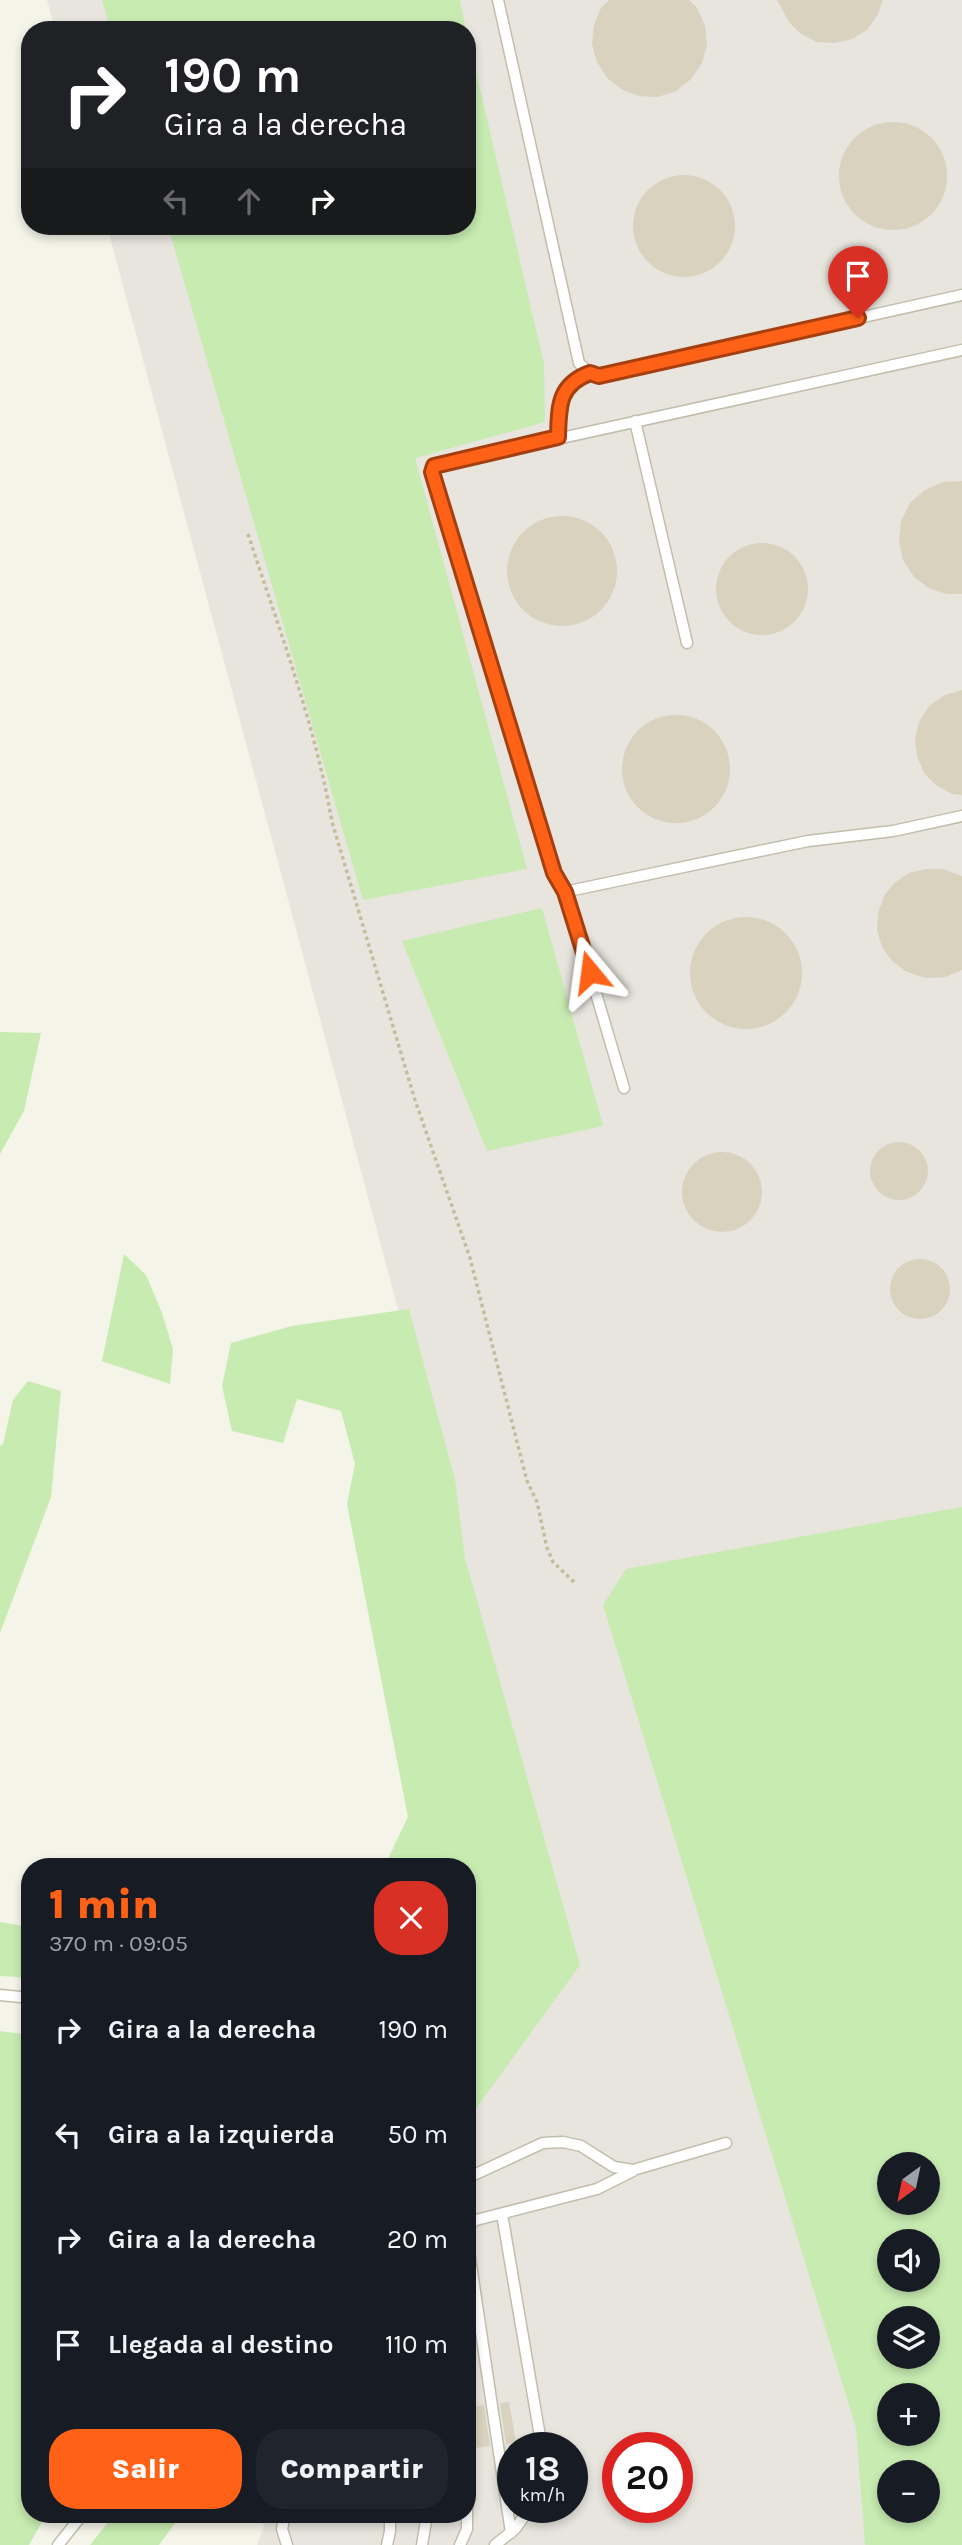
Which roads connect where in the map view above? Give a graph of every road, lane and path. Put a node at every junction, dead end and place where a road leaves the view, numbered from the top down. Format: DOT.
graph roads {
  1 [pos="498,0"];
  2 [pos="962,295"];
  3 [pos="962,349"];
  4 [pos="590,373"];
  5 [pos="635,421"];
  6 [pos="558,437"];
  7 [pos="248,534"];
  8 [pos="687,643"];
  9 [pos="962,816"];
  10 [pos="565,892"];
  11 [pos="624,1088"];
  12 [pos="575,1583"];
  13 [pos="0,1995"];
  14 [pos="21,1997"];
  15 [pos="726,2143"];
  16 [pos="633,2170"];
  17 [pos="476,2174"];
  18 [pos="502,2214"];
  19 [pos="476,2220"];
  20 [pos="476,2300"];
  21 [pos="539,2432"];
  22 [pos="76,2523"];
  23 [pos="283,2523"];
  24 [pos="390,2523"];
  25 [pos="426,2523"];
  26 [pos="467,2523"];
  27 [pos="518,2523"];
  28 [pos="510,2533"];
  29 [pos="58,2545"];
  30 [pos="287,2545"];
  31 [pos="387,2545"];
  32 [pos="422,2545"];
  33 [pos="460,2545"];
  34 [pos="495,2545"];
  1 -- 4 [label="lane"];
  2 -- 4 [label="lane"];
  3 -- 5 [label="lane"];
  4 -- 6 [label="lane"];
  5 -- 6 [label="lane"];
  5 -- 8 [label="lane"];
  6 -- 10 [label="lane"];
  7 -- 12 [label="path"];
  9 -- 10 [label="lane"];
  10 -- 11 [label="lane"];
  13 -- 14 [label="lane"];
  15 -- 16 [label="lane"];
  16 -- 17 [label="lane"];
  16 -- 18 [label="lane"];
  18 -- 19 [label="lane"];
  18 -- 21 [label="lane"];
  20 -- 28 [label="lane"];
  22 -- 29 [label="lane"];
  23 -- 30 [label="lane"];
  24 -- 31 [label="lane"];
  25 -- 32 [label="lane"];
  26 -- 33 [label="lane"];
  27 -- 28 [label="lane"];
  28 -- 34 [label="lane"];
}
